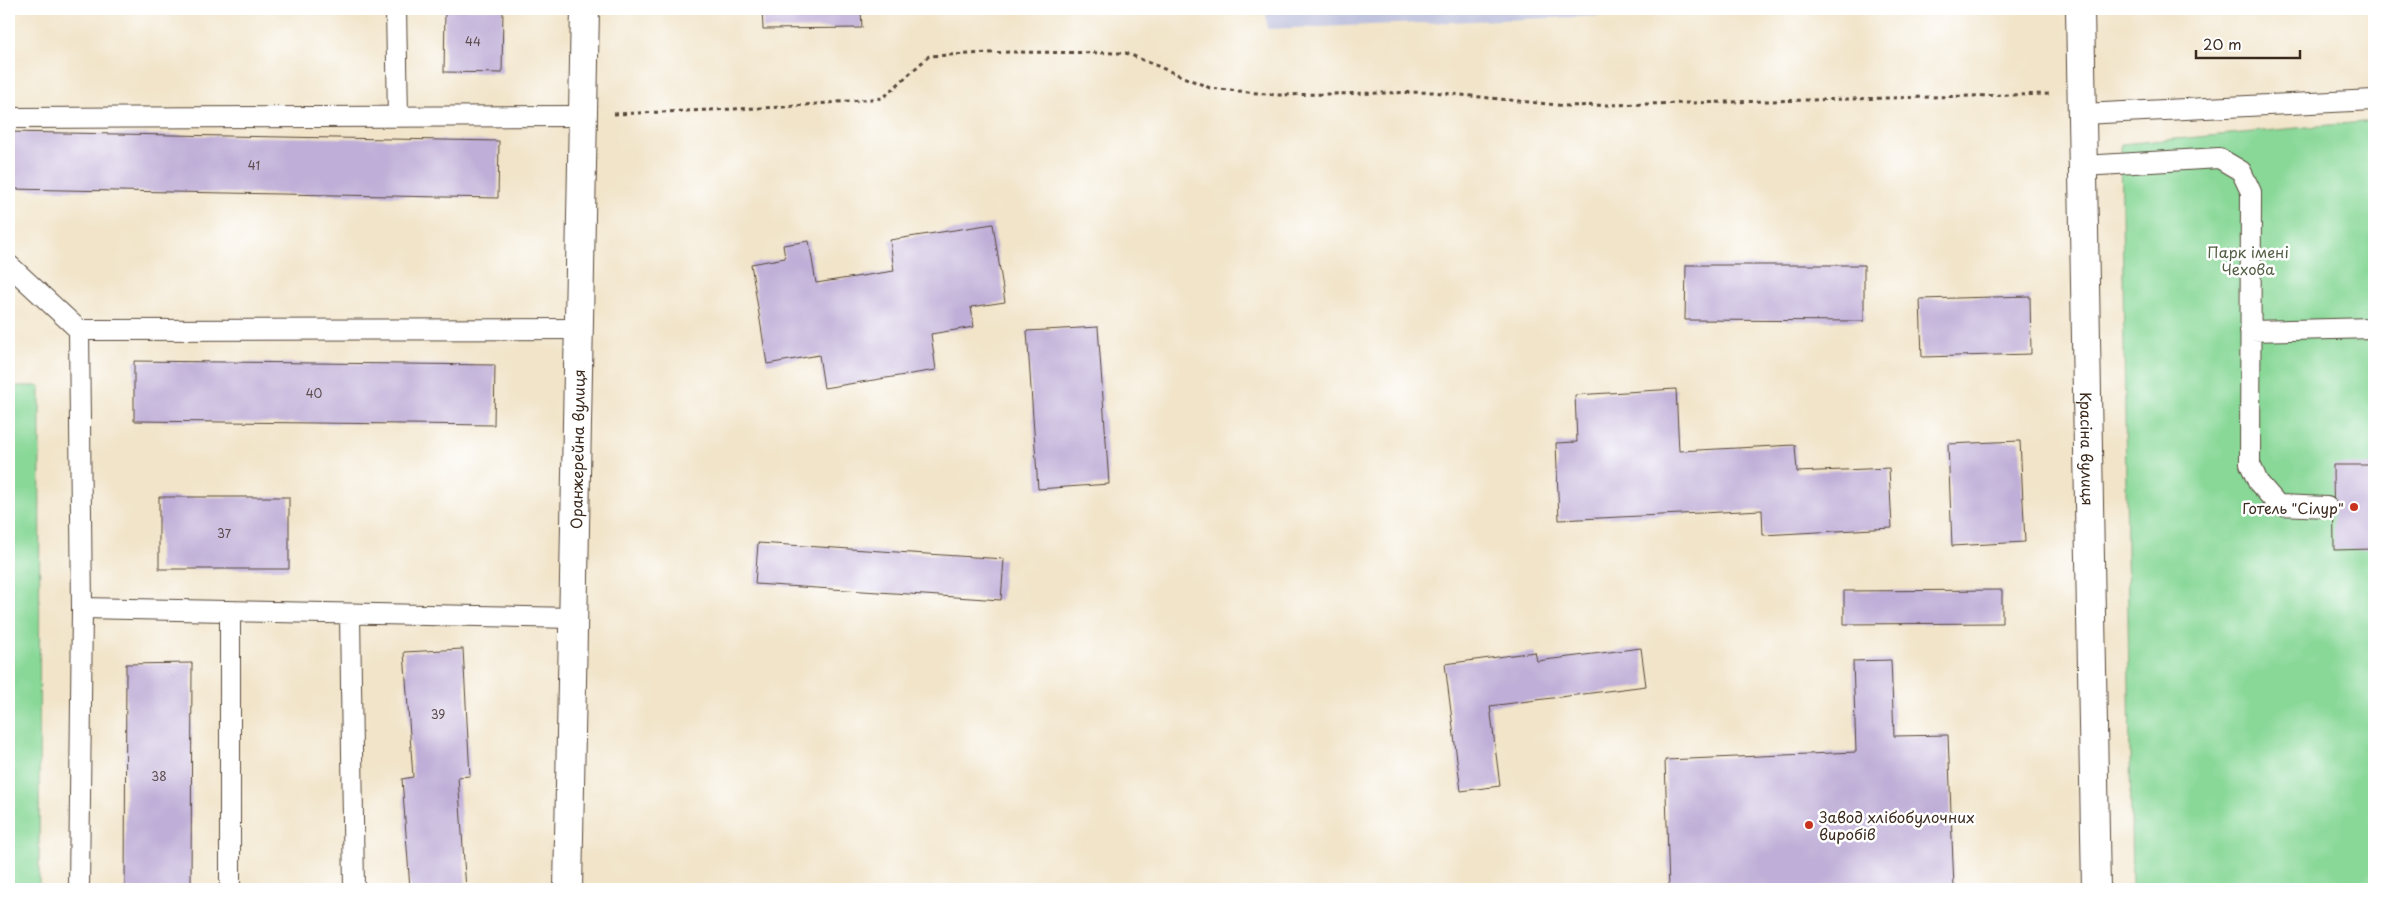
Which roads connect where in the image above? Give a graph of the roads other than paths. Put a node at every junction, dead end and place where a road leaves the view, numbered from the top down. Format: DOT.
graph roads {
  1 [pos="396,9"];
  2 [pos="585,9"];
  3 [pos="2080,9"];
  4 [pos="2374,100"];
  5 [pos="2082,104"];
  6 [pos="398,116"];
  7 [pos="583,116"];
  8 [pos="9,118"];
  9 [pos="2083,166"];
  10 [pos="9,265"];
  11 [pos="2374,328"];
  12 [pos="579,329"];
  13 [pos="79,330"];
  14 [pos="2250,331"];
  15 [pos="2327,507"];
  16 [pos="82,608"];
  17 [pos="230,612"];
  18 [pos="350,615"];
  19 [pos="573,618"];
  20 [pos="79,889"];
  21 [pos="230,889"];
  22 [pos="354,889"];
  23 [pos="568,889"];
  24 [pos="2096,889"];
  1 -- 6 [label="lane"];
  2 -- 7 [label="street, Оранжерейна вулиця"];
  3 -- 5 [label="street, Красіна вулиця"];
  4 -- 5 [label="lane"];
  5 -- 9 [label="street, Красіна вулиця"];
  6 -- 7 [label="lane"];
  6 -- 8 [label="lane"];
  7 -- 12 [label="street, Оранжерейна вулиця"];
  9 -- 14 [label="lane"];
  9 -- 24 [label="street, Красіна вулиця"];
  10 -- 13 [label="lane"];
  11 -- 14 [label="lane"];
  12 -- 13 [label="lane"];
  12 -- 19 [label="street, Оранжерейна вулиця"];
  13 -- 16 [label="lane"];
  14 -- 15 [label="lane"];
  16 -- 17 [label="lane"];
  16 -- 20 [label="lane"];
  17 -- 18 [label="lane"];
  17 -- 21 [label="lane"];
  18 -- 19 [label="lane"];
  18 -- 22 [label="lane"];
  19 -- 23 [label="street, Оранжерейна вулиця"];
}
